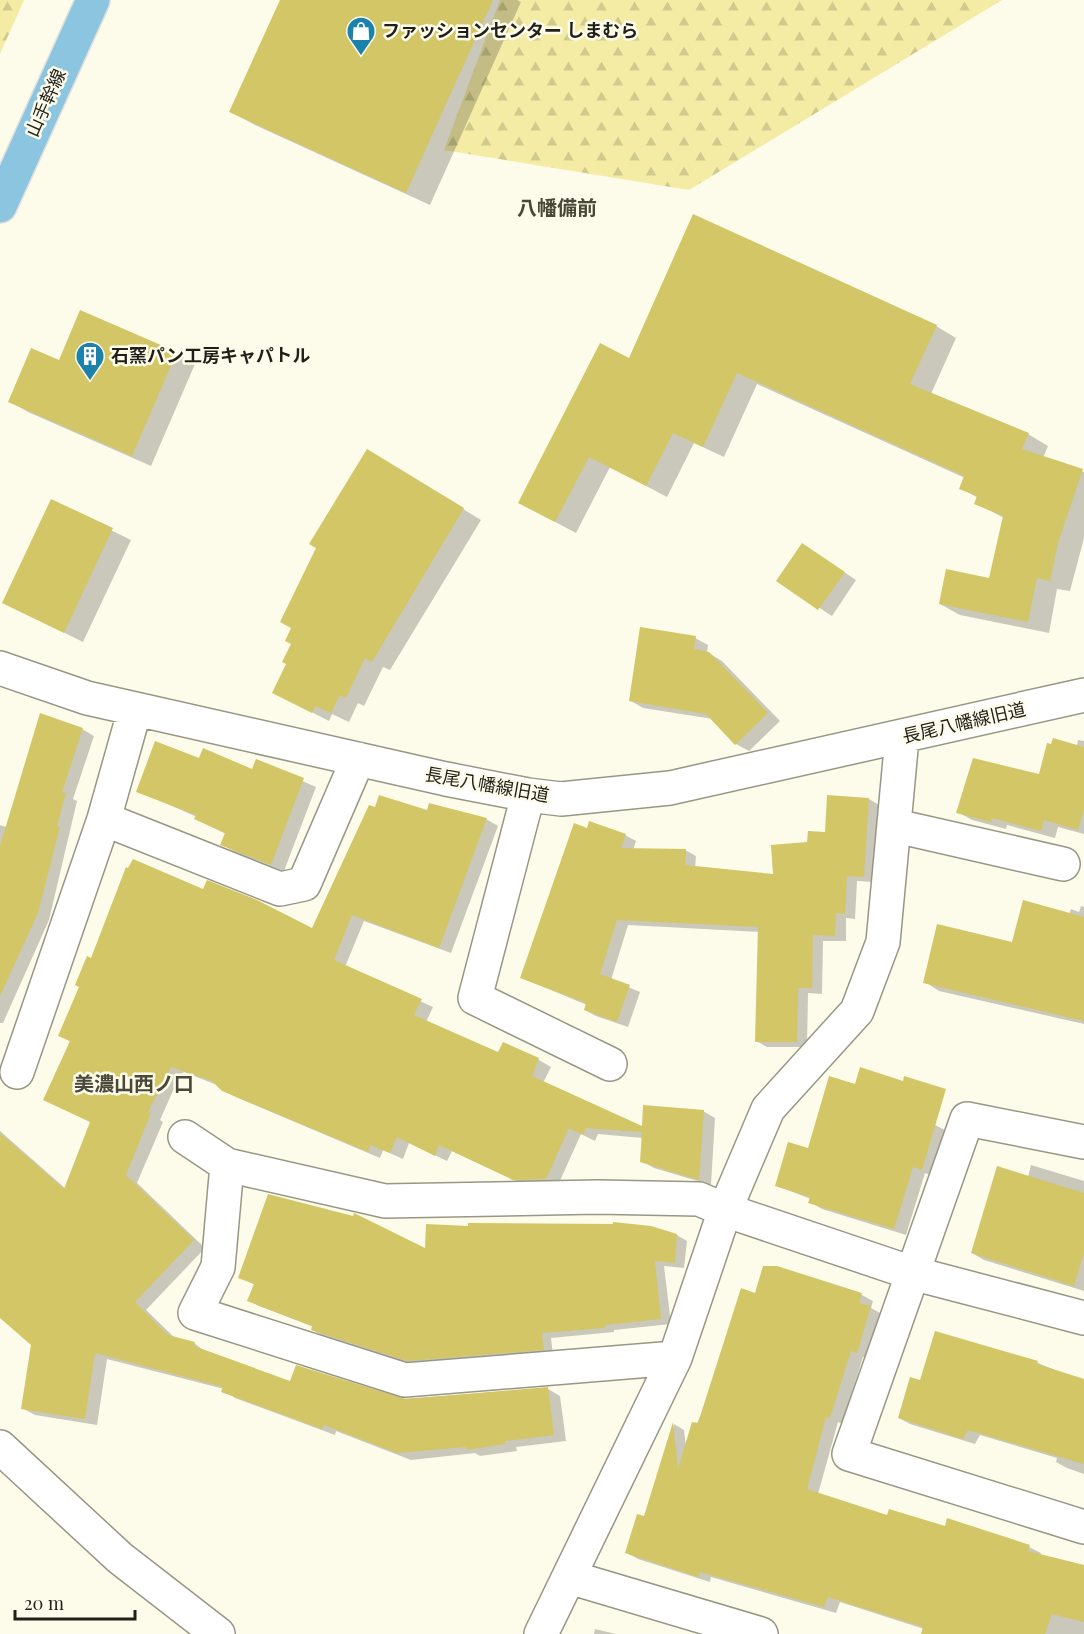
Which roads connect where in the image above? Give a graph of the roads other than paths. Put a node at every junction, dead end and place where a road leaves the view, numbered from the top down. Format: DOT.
graph roads {
  1 [pos="93,0"];
  2 [pos="0,206"];
  3 [pos="0,668"];
  4 [pos="1084,695"];
  5 [pos="135,709"];
  6 [pos="902,738"];
  7 [pos="358,759"];
  8 [pos="528,795"];
  9 [pos="104,819"];
  10 [pos="896,826"];
  11 [pos="1063,864"];
  12 [pos="610,1064"];
  13 [pos="17,1072"];
  14 [pos="185,1137"];
  15 [pos="1084,1142"];
  16 [pos="227,1165"];
  17 [pos="725,1210"];
  18 [pos="912,1273"];
  19 [pos="1084,1318"];
  20 [pos="675,1358"];
  21 [pos="0,1447"];
  22 [pos="1084,1527"];
  23 [pos="569,1577"];
  24 [pos="218,1634"];
  25 [pos="541,1634"];
  26 [pos="761,1634"];
  1 -- 2 [label="main road, 山手幹線"];
  3 -- 5 [label="street, 長尾八幡線旧道"];
  4 -- 6 [label="street, 長尾八幡線旧道"];
  5 -- 7 [label="street, 長尾八幡線旧道"];
  5 -- 9 [label="street"];
  6 -- 8 [label="street, 長尾八幡線旧道"];
  6 -- 10 [label="street"];
  7 -- 8 [label="street, 長尾八幡線旧道"];
  7 -- 9 [label="street"];
  8 -- 12 [label="street"];
  9 -- 13 [label="street"];
  10 -- 11 [label="street"];
  10 -- 17 [label="street"];
  14 -- 16 [label="street"];
  15 -- 18 [label="street"];
  16 -- 17 [label="street"];
  16 -- 20 [label="street"];
  17 -- 18 [label="street"];
  17 -- 20 [label="street"];
  18 -- 19 [label="street"];
  18 -- 22 [label="street"];
  20 -- 23 [label="street"];
  21 -- 24 [label="street"];
  23 -- 25 [label="street"];
  23 -- 26 [label="street"];
}
